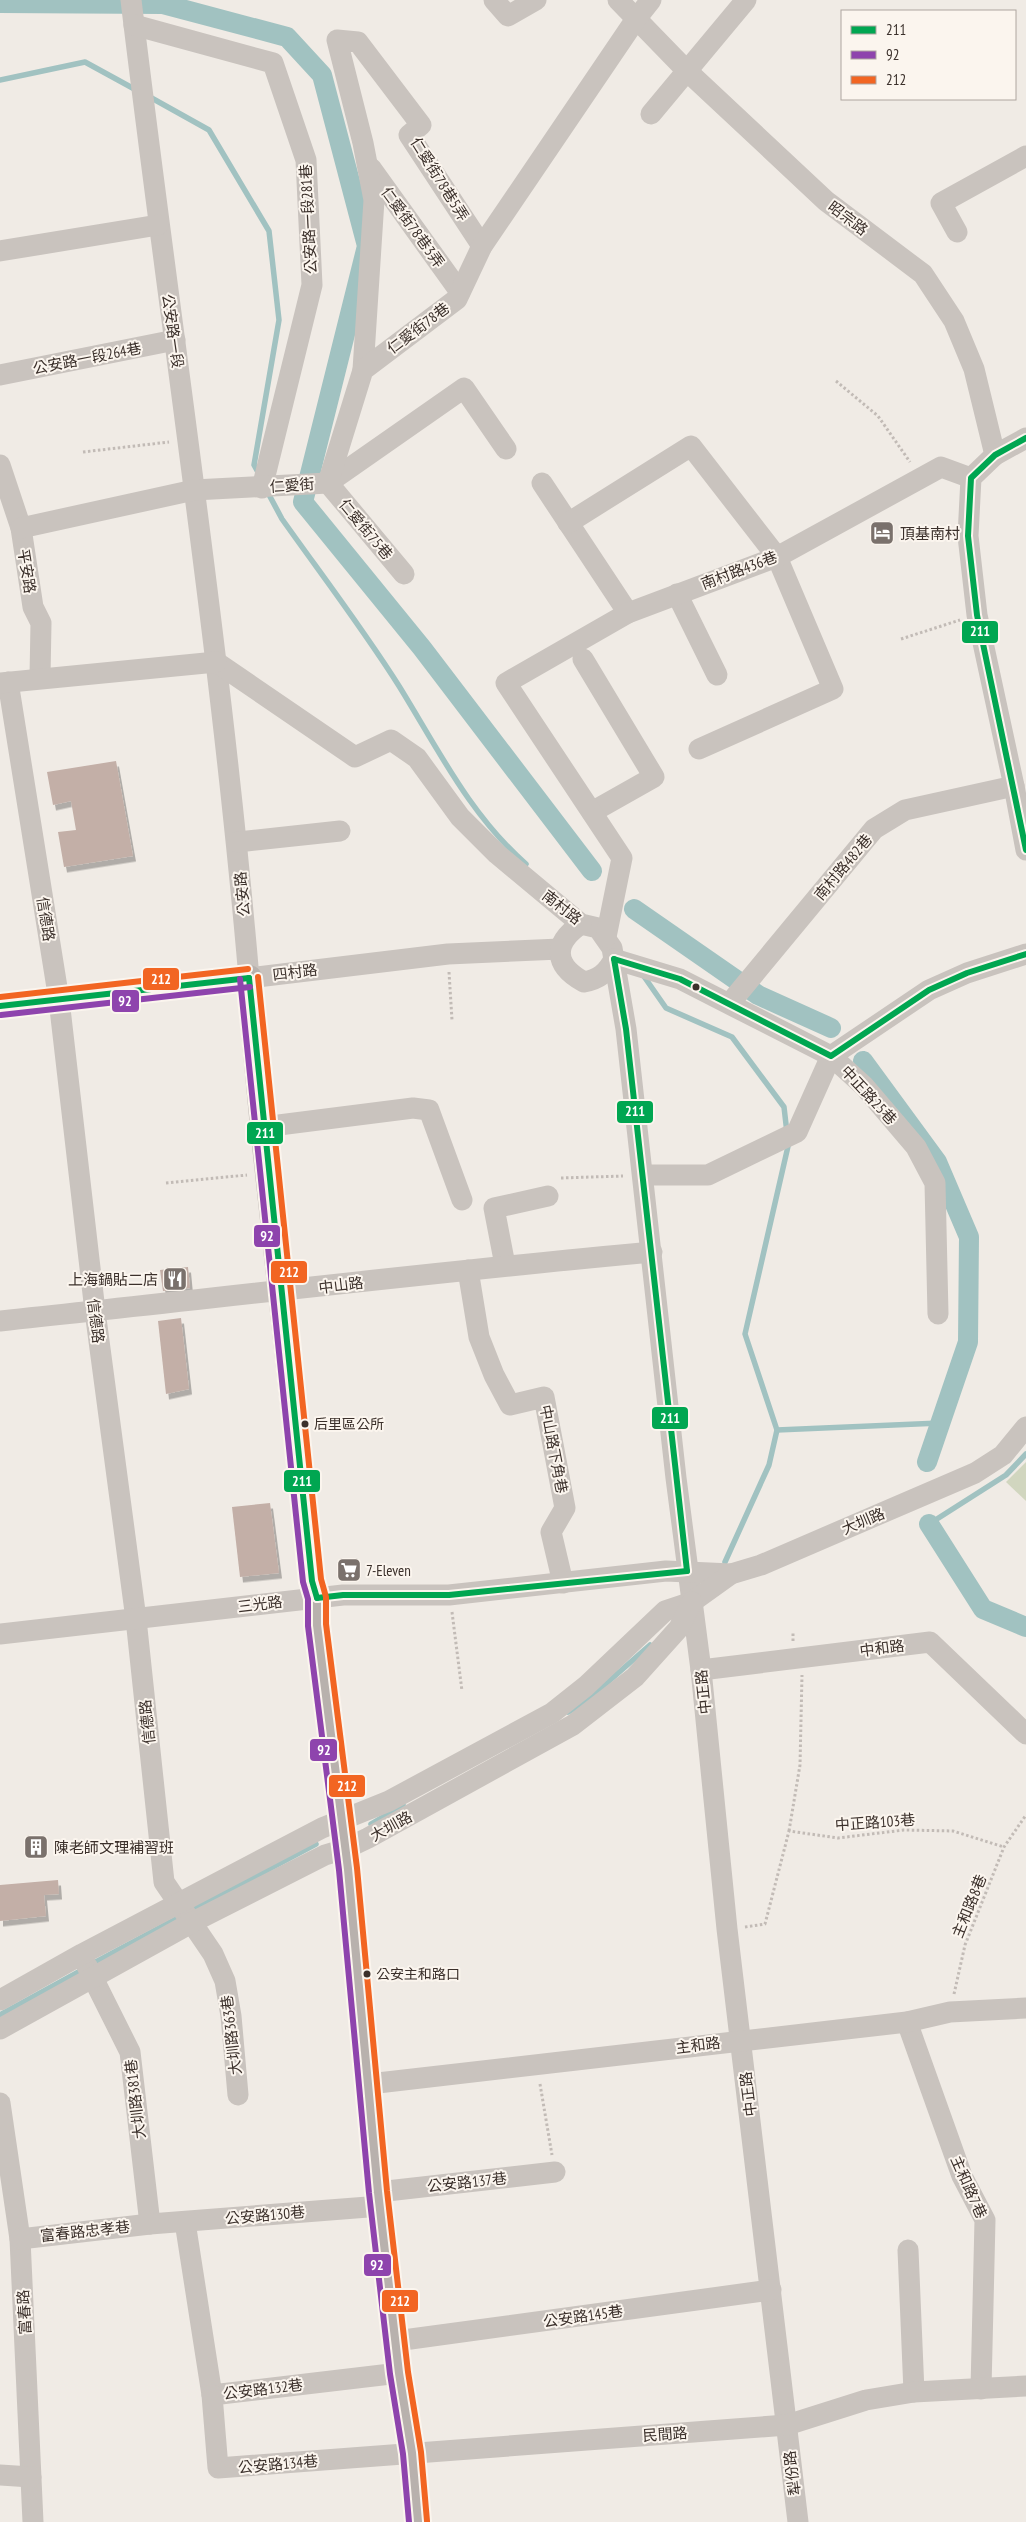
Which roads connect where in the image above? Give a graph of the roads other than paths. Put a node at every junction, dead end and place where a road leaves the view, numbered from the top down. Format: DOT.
graph roads {
  1 [pos="131,0"];
  2 [pos="494,0"];
  3 [pos="536,0"];
  4 [pos="618,0"];
  5 [pos="651,0"];
  6 [pos="746,0"];
  7 [pos="636,19"];
  8 [pos="134,25"];
  9 [pos="686,70"];
  10 [pos="651,114"];
  11 [pos="1026,156"];
  12 [pos="366,161"];
  13 [pos="158,225"];
  14 [pos="957,232"];
  15 [pos="482,246"];
  16 [pos="0,252"];
  17 [pos="460,292"];
  18 [pos="175,340"];
  19 [pos="363,370"];
  20 [pos="0,375"];
  21 [pos="1026,438"];
  22 [pos="506,449"];
  23 [pos="995,455"];
  24 [pos="0,465"];
  25 [pos="971,478"];
  26 [pos="328,483"];
  27 [pos="542,483"];
  28 [pos="262,488"];
  29 [pos="194,490"];
  30 [pos="568,523"];
  31 [pos="21,528"];
  32 [pos="777,557"];
  33 [pos="404,574"];
  34 [pos="677,594"];
  35 [pos="628,613"];
  36 [pos="583,659"];
  37 [pos="216,662"];
  38 [pos="716,675"];
  39 [pos="40,677"];
  40 [pos="4,682"];
  41 [pos="698,749"];
  42 [pos="1014,786"];
  43 [pos="592,812"];
  44 [pos="340,831"];
  45 [pos="238,842"];
  46 [pos="1026,850"];
  47 [pos="581,924"];
  48 [pos="606,937"];
  49 [pos="560,949"];
  50 [pos="1026,954"];
  51 [pos="614,959"];
  52 [pos="249,978"];
  53 [pos="734,998"];
  54 [pos="59,1000"];
  55 [pos="0,1006"];
  56 [pos="831,1056"];
  57 [pos="263,1127"];
  58 [pos="643,1175"];
  59 [pos="548,1196"];
  60 [pos="462,1200"];
  61 [pos="652,1252"];
  62 [pos="505,1265"];
  63 [pos="468,1270"];
  64 [pos="282,1292"];
  65 [pos="95,1311"];
  66 [pos="938,1314"];
  67 [pos="0,1321"];
  68 [pos="1026,1427"];
  69 [pos="687,1570"];
  70 [pos="731,1574"];
  71 [pos="563,1583"];
  72 [pos="317,1598"];
  73 [pos="692,1602"];
  74 [pos="136,1619"];
  75 [pos="0,1634"];
  76 [pos="701,1670"];
  77 [pos="1026,1734"];
  78 [pos="341,1820"];
  79 [pos="345,1849"];
  80 [pos="179,1902"];
  81 [pos="193,1922"];
  82 [pos="82,1954"];
  83 [pos="92,1979"];
  84 [pos="0,2000"];
  85 [pos="1026,2008"];
  86 [pos="908,2022"];
  87 [pos="0,2030"];
  88 [pos="741,2040"];
  89 [pos="369,2084"];
  90 [pos="238,2095"];
  91 [pos="0,2103"];
  92 [pos="556,2172"];
  93 [pos="380,2199"];
  94 [pos="185,2222"];
  95 [pos="150,2224"];
  96 [pos="20,2238"];
  97 [pos="908,2250"];
  98 [pos="771,2290"];
  99 [pos="396,2342"];
  100 [pos="399,2373"];
  101 [pos="1026,2386"];
  102 [pos="981,2389"];
  103 [pos="914,2392"];
  104 [pos="212,2395"];
  105 [pos="787,2425"];
  106 [pos="412,2453"];
  107 [pos="0,2475"];
  108 [pos="31,2477"];
  109 [pos="32,2522"];
  110 [pos="418,2522"];
  111 [pos="798,2522"];
  1 -- 8 [label="street, 公安路一段"];
  2 -- 3 [label="street"];
  4 -- 7 [label="street, 昭宗路"];
  5 -- 7 [label="street"];
  6 -- 9 [label="street"];
  7 -- 9 [label="street, 昭宗路"];
  7 -- 15 [label="street, 仁愛街78巷"];
  8 -- 13 [label="street, 公安路一段"];
  8 -- 28 [label="street, 公安路一段281巷"];
  9 -- 10 [label="street"];
  9 -- 23 [label="street, 昭宗路"];
  11 -- 14 [label="street"];
  12 -- 15 [label="street, 仁愛街78巷5弄"];
  12 -- 17 [label="street, 仁愛街78巷3弄"];
  12 -- 19 [label="street"];
  13 -- 16 [label="street"];
  13 -- 18 [label="street, 公安路一段"];
  15 -- 17 [label="street, 仁愛街78巷"];
  17 -- 19 [label="street, 仁愛街78巷"];
  18 -- 20 [label="street, 公安路一段264巷"];
  18 -- 29 [label="street, 公安路一段"];
  19 -- 26 [label="street"];
  21 -- 23 [label="street"];
  22 -- 26 [label="street, 仁愛街"];
  23 -- 25 [label="street"];
  24 -- 31 [label="street, 平安路"];
  25 -- 32 [label="street, 南村路436巷"];
  25 -- 42 [label="street"];
  26 -- 28 [label="street, 仁愛街"];
  26 -- 33 [label="street, 仁愛街75巷"];
  27 -- 30 [label="street"];
  28 -- 29 [label="street, 仁愛街"];
  29 -- 31 [label="street, 仁愛街"];
  29 -- 37 [label="street, 公安路一段"];
  30 -- 32 [label="street"];
  30 -- 35 [label="street"];
  31 -- 39 [label="street, 平安路"];
  32 -- 34 [label="street, 南村路436巷"];
  32 -- 41 [label="street"];
  34 -- 35 [label="street, 南村路436巷"];
  34 -- 38 [label="street"];
  35 -- 43 [label="street, 南村路436巷"];
  36 -- 43 [label="street"];
  37 -- 39 [label="street"];
  37 -- 45 [label="street, 公安路"];
  37 -- 47 [label="street, 南村路"];
  39 -- 40 [label="street"];
  40 -- 54 [label="street, 信德路"];
  42 -- 46 [label="street"];
  42 -- 53 [label="street, 南村路482巷"];
  43 -- 48 [label="street"];
  44 -- 45 [label="street"];
  45 -- 52 [label="street, 公安路"];
  47 -- 48 [label="street, 南村路"];
  47 -- 49 [label="street"];
  48 -- 51 [label="street"];
  49 -- 51 [label="street"];
  49 -- 52 [label="street, 四村路"];
  50 -- 56 [label="street"];
  51 -- 53 [label="street"];
  51 -- 58 [label="street, 中正路"];
  52 -- 54 [label="main road, 四村路"];
  52 -- 57 [label="main road, 公安路"];
  53 -- 56 [label="street"];
  54 -- 55 [label="main road, 四村路"];
  54 -- 65 [label="street, 信德路"];
  56 -- 58 [label="street, 中正路25巷"];
  56 -- 66 [label="street, 中正路25巷"];
  57 -- 60 [label="street"];
  57 -- 64 [label="main road, 公安路"];
  58 -- 61 [label="street, 中正路"];
  59 -- 62 [label="street"];
  61 -- 62 [label="street, 中山路"];
  61 -- 69 [label="street, 中正路"];
  62 -- 63 [label="street, 中山路"];
  63 -- 64 [label="street, 中山路"];
  63 -- 71 [label="street, 中山路下角巷"];
  64 -- 65 [label="street, 中山路"];
  64 -- 72 [label="main road, 公安路"];
  65 -- 67 [label="street, 中山路"];
  65 -- 74 [label="street, 信德路"];
  68 -- 70 [label="street, 大圳路"];
  69 -- 70 [label="street, 三光路"];
  69 -- 71 [label="street, 三光路"];
  69 -- 73 [label="street, 中正路"];
  70 -- 73 [label="street, 大圳路"];
  71 -- 72 [label="street, 三光路"];
  72 -- 74 [label="street, 三光路"];
  72 -- 78 [label="main road, 公安路"];
  73 -- 76 [label="street, 中正路"];
  73 -- 78 [label="street, 大圳路"];
  73 -- 79 [label="street, 大圳路"];
  74 -- 75 [label="street, 三光路"];
  74 -- 80 [label="street, 信德路"];
  76 -- 77 [label="street, 中和路"];
  76 -- 88 [label="street, 中正路"];
  78 -- 79 [label="main road, 公安路"];
  78 -- 80 [label="street, 大圳路"];
  79 -- 81 [label="street, 大圳路"];
  79 -- 89 [label="main road, 公安路"];
  80 -- 81 [label="street, 信德路"];
  80 -- 82 [label="street, 大圳路"];
  81 -- 83 [label="street, 大圳路"];
  81 -- 90 [label="street, 大圳路363巷"];
  82 -- 83 [label="street, 大圳路381巷"];
  82 -- 84 [label="street, 大圳路"];
  83 -- 87 [label="street, 大圳路"];
  83 -- 95 [label="street, 大圳路381巷"];
  85 -- 86 [label="street, 主和路"];
  86 -- 88 [label="street, 主和路"];
  86 -- 102 [label="street, 主和路7巷"];
  88 -- 89 [label="street, 主和路"];
  88 -- 98 [label="street, 中正路"];
  89 -- 93 [label="main road, 公安路"];
  91 -- 96 [label="street, 富春路"];
  92 -- 93 [label="street, 公安路137巷"];
  93 -- 94 [label="street, 公安路130巷"];
  93 -- 99 [label="main road, 公安路"];
  94 -- 95 [label="street, 公安路130巷"];
  94 -- 104 [label="street, 公安路132巷"];
  95 -- 96 [label="street, 富春路忠孝巷"];
  96 -- 108 [label="street, 富春路"];
  97 -- 103 [label="street"];
  98 -- 99 [label="street, 公安路145巷"];
  98 -- 105 [label="street, 中正路"];
  99 -- 100 [label="main road, 公安路"];
  100 -- 104 [label="street, 公安路132巷"];
  100 -- 106 [label="main road, 公安路"];
  101 -- 102 [label="street, 民間路"];
  102 -- 103 [label="street, 民間路"];
  103 -- 105 [label="street, 民間路"];
  104 -- 106 [label="street, 公安路134巷"];
  105 -- 106 [label="street, 民間路"];
  105 -- 111 [label="street, 犁份路"];
  106 -- 110 [label="main road, 公安路"];
  107 -- 108 [label="street"];
  108 -- 109 [label="street, 富春路"];
}
